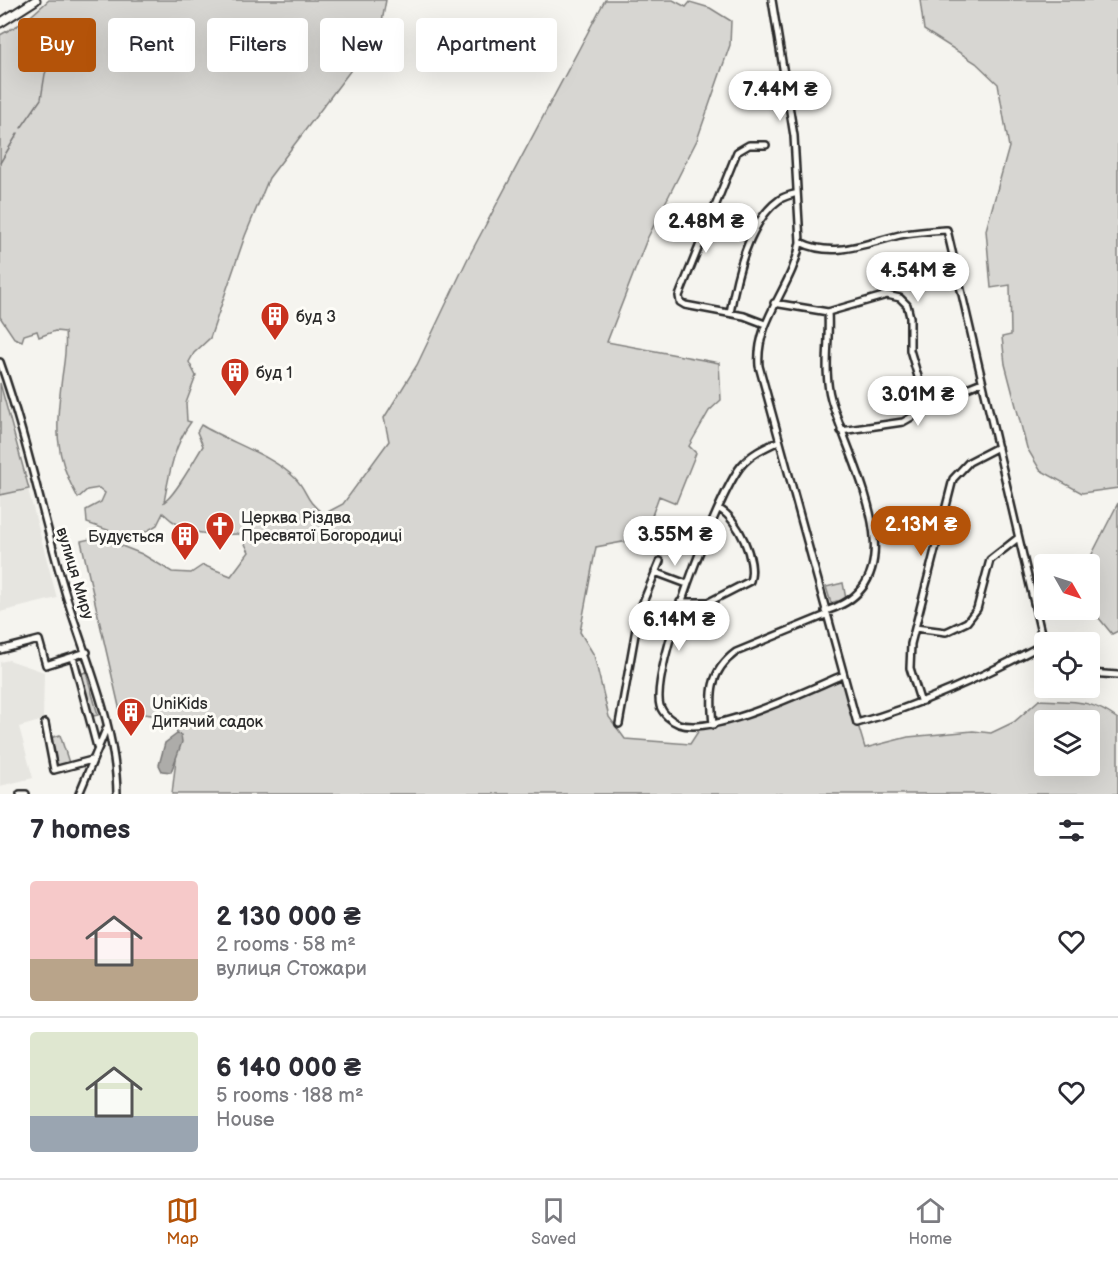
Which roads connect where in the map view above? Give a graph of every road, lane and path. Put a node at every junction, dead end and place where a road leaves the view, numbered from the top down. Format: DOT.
graph roads {
  1 [pos="36,0"];
  2 [pos="772,0"];
  3 [pos="0,23"];
  4 [pos="766,145"];
  5 [pos="797,193"];
  6 [pos="800,242"];
  7 [pos="774,303"];
  8 [pos="828,312"];
  9 [pos="730,313"];
  10 [pos="765,324"];
  11 [pos="0,362"];
  12 [pos="982,382"];
  13 [pos="927,407"];
  14 [pos="842,431"];
  15 [pos="778,441"];
  16 [pos="998,447"];
  17 [pos="719,509"];
  18 [pos="1018,538"];
  19 [pos="660,561"];
  20 [pos="655,572"];
  21 [pos="687,584"];
  22 [pos="680,602"];
  23 [pos="826,613"];
  24 [pos="915,628"];
  25 [pos="1041,632"];
  26 [pos="0,650"];
  27 [pos="87,652"];
  28 [pos="1034,652"];
  29 [pos="72,657"];
  30 [pos="1100,674"];
  31 [pos="843,675"];
  32 [pos="1118,675"];
  33 [pos="920,700"];
  34 [pos="45,723"];
  35 [pos="619,724"];
  36 [pos="713,725"];
  37 [pos="107,727"];
  38 [pos="97,747"];
  39 [pos="92,760"];
  40 [pos="20,794"];
  41 [pos="26,794"];
  42 [pos="79,794"];
  43 [pos="117,794"];
  1 -- 3 [label="main road"];
  2 -- 5 [label="street"];
  4 -- 9 [label="street"];
  5 -- 6 [label="street"];
  5 -- 9 [label="street"];
  6 -- 7 [label="street"];
  6 -- 12 [label="street"];
  7 -- 8 [label="street"];
  7 -- 10 [label="street"];
  8 -- 13 [label="street"];
  8 -- 14 [label="street"];
  9 -- 10 [label="street"];
  10 -- 15 [label="street"];
  11 -- 27 [label="street, вулиця Миру"];
  12 -- 13 [label="street"];
  12 -- 16 [label="street"];
  13 -- 14 [label="street"];
  14 -- 23 [label="street"];
  15 -- 17 [label="street"];
  15 -- 23 [label="street"];
  16 -- 18 [label="street"];
  16 -- 24 [label="street"];
  17 -- 21 [label="street"];
  17 -- 22 [label="street"];
  18 -- 24 [label="street"];
  18 -- 25 [label="street"];
  19 -- 20 [label="street"];
  20 -- 21 [label="street"];
  20 -- 35 [label="street"];
  21 -- 22 [label="street"];
  22 -- 36 [label="street"];
  23 -- 31 [label="street"];
  23 -- 36 [label="street"];
  24 -- 33 [label="street"];
  26 -- 29 [label="street"];
  27 -- 29 [label="street"];
  27 -- 37 [label="street, вулиця Миру"];
  28 -- 33 [label="street"];
  29 -- 38 [label="street"];
  30 -- 32 [label="street"];
  31 -- 33 [label="street"];
  31 -- 36 [label="street"];
  34 -- 39 [label="street"];
  37 -- 38 [label="street"];
  37 -- 43 [label="street, вулиця Миру"];
  38 -- 39 [label="street"];
  39 -- 42 [label="street"];
  40 -- 41 [label="street"];
}
